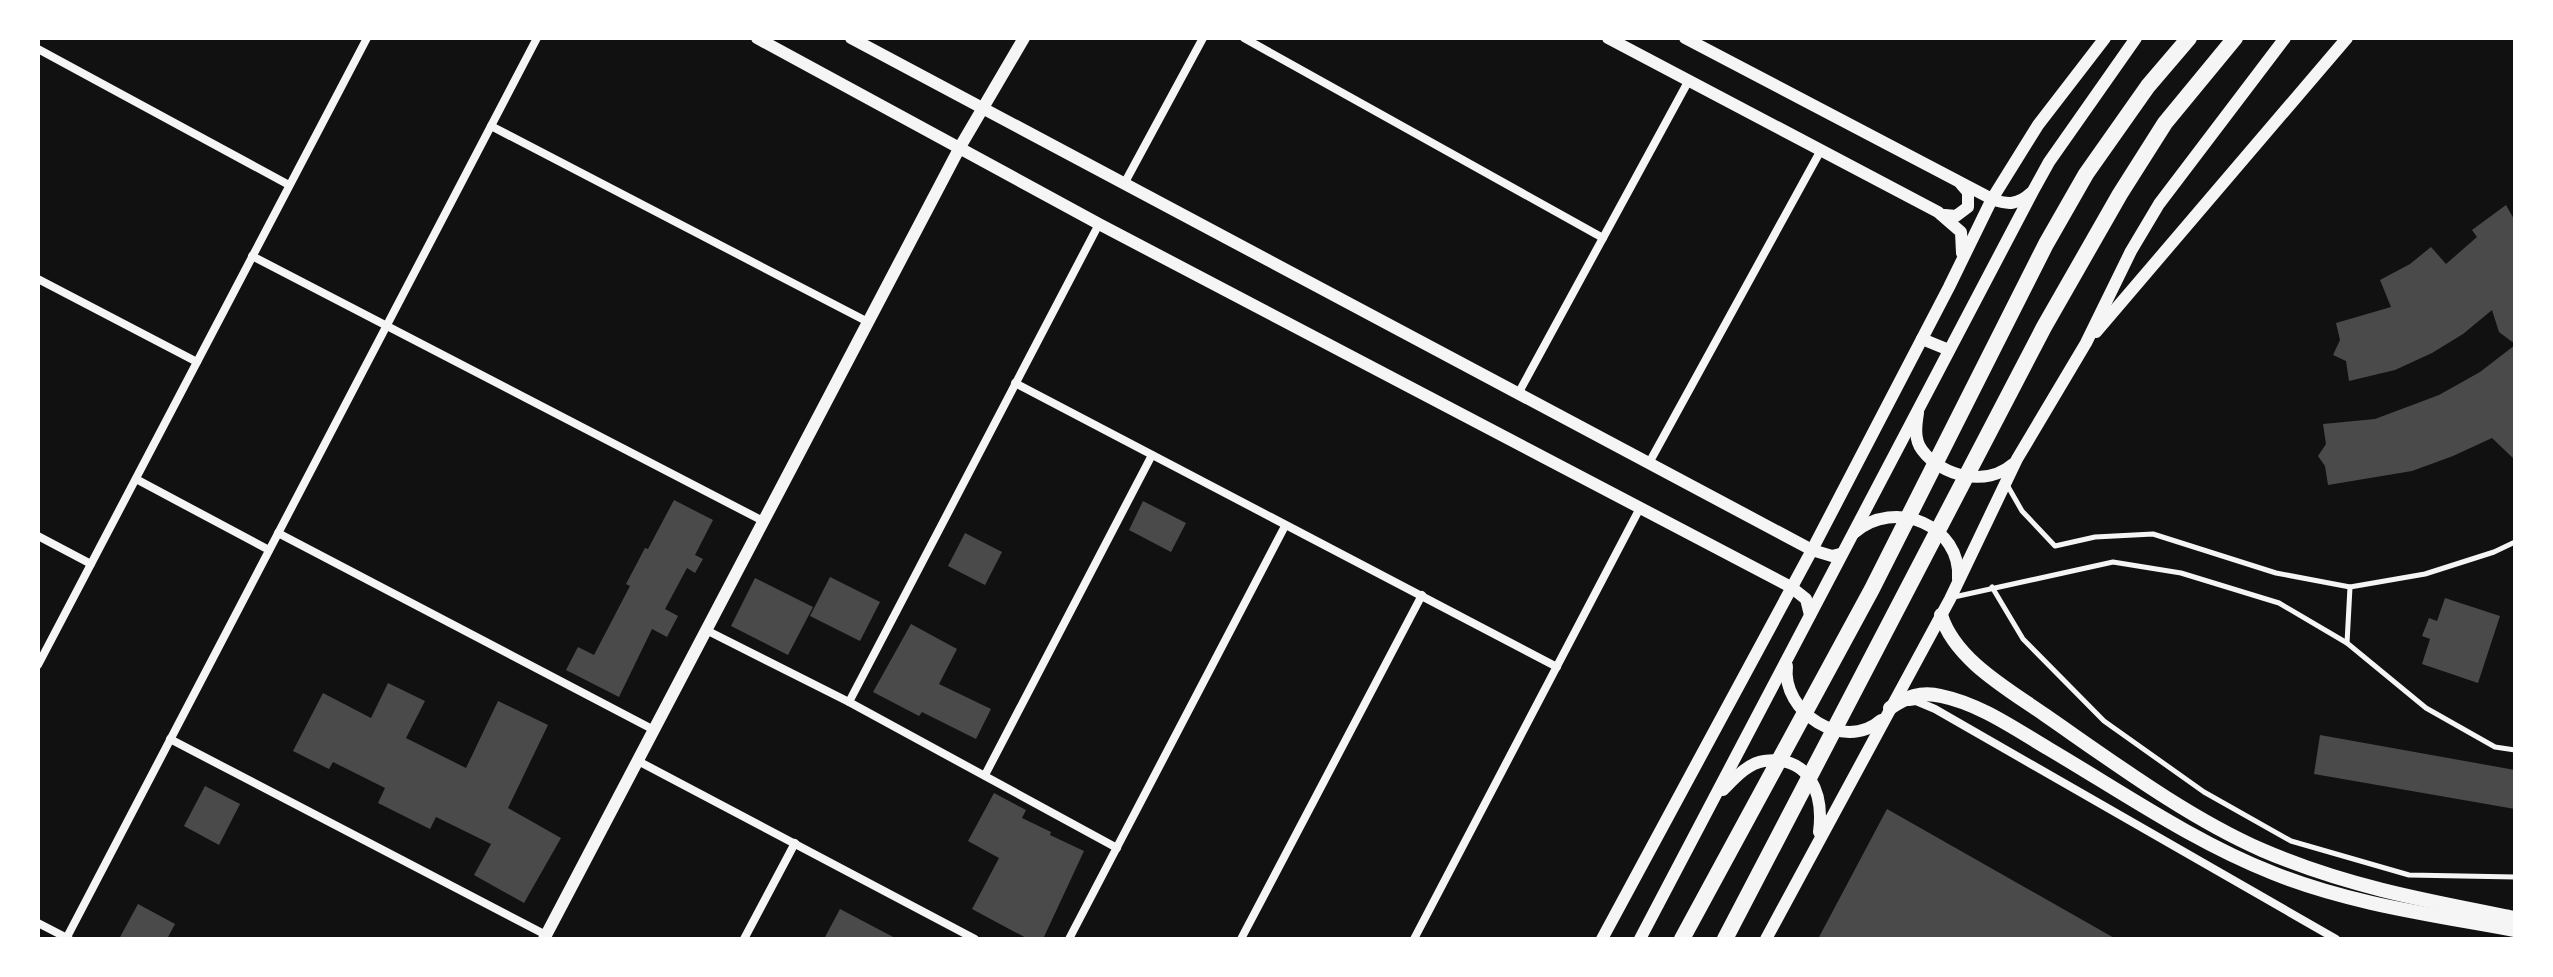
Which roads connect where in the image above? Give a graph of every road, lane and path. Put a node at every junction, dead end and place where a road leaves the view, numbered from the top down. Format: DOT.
graph roads {
  1 [pos="367,38"];
  2 [pos="537,38"];
  3 [pos="757,38"];
  4 [pos="851,38"];
  5 [pos="1024,38"];
  6 [pos="1203,38"];
  7 [pos="1244,38"];
  8 [pos="1608,38"];
  9 [pos="1685,38"];
  10 [pos="2105,38"];
  11 [pos="2136,38"];
  12 [pos="2189,38"];
  13 [pos="2235,38"];
  14 [pos="2285,38"];
  15 [pos="2347,38"];
  16 [pos="38,49"];
  17 [pos="1689,80"];
  18 [pos="982,108"];
  19 [pos="491,126"];
  20 [pos="960,147"];
  21 [pos="1821,150"];
  22 [pos="1953,177"];
  23 [pos="1124,184"];
  24 [pos="289,185"];
  25 [pos="2033,191"];
  26 [pos="1992,199"];
  27 [pos="1938,212"];
  28 [pos="1099,224"];
  29 [pos="1603,238"];
  30 [pos="252,256"];
  31 [pos="1962,257"];
  32 [pos="38,279"];
  33 [pos="868,322"];
  34 [pos="387,325"];
  35 [pos="1922,339"];
  36 [pos="2086,343"];
  37 [pos="1949,350"];
  38 [pos="197,362"];
  39 [pos="1015,383"];
  40 [pos="1518,394"];
  41 [pos="1921,402"];
  42 [pos="1152,455"];
  43 [pos="2017,459"];
  44 [pos="1649,463"];
  45 [pos="136,479"];
  46 [pos="2006,482"];
  47 [pos="1640,508"];
  48 [pos="763,521"];
  49 [pos="1285,526"];
  50 [pos="278,533"];
  51 [pos="38,536"];
  52 [pos="2515,542"];
  53 [pos="269,550"];
  54 [pos="1812,550"];
  55 [pos="1843,550"];
  56 [pos="91,564"];
  57 [pos="1958,582"];
  58 [pos="1791,587"];
  59 [pos="1992,587"];
  60 [pos="2350,587"];
  61 [pos="1422,595"];
  62 [pos="1950,599"];
  63 [pos="1810,615"];
  64 [pos="1941,615"];
  65 [pos="706,630"];
  66 [pos="2347,643"];
  67 [pos="1788,659"];
  68 [pos="38,665"];
  69 [pos="1557,667"];
  70 [pos="849,702"];
  71 [pos="1891,709"];
  72 [pos="654,730"];
  73 [pos="170,739"];
  74 [pos="2515,750"];
  75 [pos="638,761"];
  76 [pos="985,775"];
  77 [pos="1705,816"];
  78 [pos="795,843"];
  79 [pos="1117,848"];
  80 [pos="1805,864"];
  81 [pos="2515,877"];
  82 [pos="2384,899"];
  83 [pos="2515,918"];
  84 [pos="38,923"];
  85 [pos="2515,930"];
  86 [pos="545,937"];
  87 [pos="67,939"];
  88 [pos="744,939"];
  89 [pos="975,939"];
  90 [pos="1069,939"];
  91 [pos="1241,939"];
  92 [pos="1414,939"];
  93 [pos="1602,939"];
  94 [pos="1640,939"];
  95 [pos="1682,939"];
  96 [pos="1725,939"];
  97 [pos="1766,939"];
  98 [pos="2336,939"];
  1 -- 24 [label="street"];
  2 -- 19 [label="street"];
  3 -- 20 [label="street"];
  4 -- 18 [label="street"];
  5 -- 18 [label="street"];
  6 -- 23 [label="street"];
  7 -- 29 [label="street"];
  8 -- 17 [label="street"];
  9 -- 22 [label="street"];
  10 -- 26 [label="street"];
  11 -- 25 [label="street"];
  12 -- 95 [label="main road"];
  13 -- 96 [label="main road"];
  14 -- 36 [label="street"];
  15 -- 36 [label="street"];
  16 -- 24 [label="street"];
  17 -- 21 [label="street"];
  17 -- 29 [label="street"];
  18 -- 20 [label="street"];
  18 -- 23 [label="street"];
  19 -- 33 [label="street"];
  19 -- 34 [label="street"];
  20 -- 28 [label="street"];
  20 -- 33 [label="street"];
  21 -- 27 [label="street"];
  21 -- 44 [label="street"];
  22 -- 26 [label="street"];
  22 -- 27 [label="street"];
  23 -- 40 [label="street"];
  24 -- 30 [label="street"];
  25 -- 26 [label="street"];
  25 -- 37 [label="street"];
  26 -- 31 [label="street"];
  27 -- 31 [label="street"];
  28 -- 39 [label="street"];
  28 -- 47 [label="street"];
  29 -- 40 [label="street"];
  30 -- 34 [label="street"];
  30 -- 38 [label="street"];
  31 -- 35 [label="street"];
  32 -- 38 [label="street"];
  33 -- 48 [label="street"];
  34 -- 48 [label="street"];
  34 -- 50 [label="street"];
  35 -- 37 [label="street"];
  35 -- 54 [label="street"];
  36 -- 43 [label="street"];
  37 -- 41 [label="street"];
  38 -- 45 [label="street"];
  39 -- 42 [label="street"];
  39 -- 70 [label="street"];
  40 -- 44 [label="street"];
  41 -- 43 [label="street"];
  41 -- 55 [label="street"];
  42 -- 49 [label="street"];
  42 -- 76 [label="street"];
  43 -- 46 [label="street"];
  44 -- 54 [label="street"];
  45 -- 53 [label="street"];
  45 -- 56 [label="street"];
  46 -- 57 [label="street"];
  46 -- 60 [label="lane"];
  47 -- 58 [label="street"];
  47 -- 69 [label="street"];
  48 -- 65 [label="street"];
  49 -- 61 [label="street"];
  49 -- 79 [label="street"];
  50 -- 53 [label="street"];
  50 -- 72 [label="street"];
  51 -- 56 [label="street"];
  52 -- 60 [label="lane"];
  53 -- 73 [label="street"];
  54 -- 55 [label="street"];
  54 -- 58 [label="street"];
  55 -- 57 [label="street"];
  55 -- 63 [label="street"];
  56 -- 68 [label="street"];
  57 -- 62 [label="street"];
  58 -- 63 [label="street"];
  58 -- 93 [label="street"];
  59 -- 62 [label="lane"];
  59 -- 66 [label="lane"];
  59 -- 81 [label="lane"];
  60 -- 66 [label="lane"];
  61 -- 69 [label="street"];
  61 -- 91 [label="street"];
  62 -- 64 [label="street"];
  63 -- 67 [label="street"];
  64 -- 71 [label="street"];
  64 -- 82 [label="main road"];
  65 -- 70 [label="street"];
  65 -- 72 [label="street"];
  66 -- 74 [label="lane"];
  67 -- 71 [label="street"];
  67 -- 77 [label="street"];
  69 -- 92 [label="street"];
  70 -- 76 [label="street"];
  71 -- 80 [label="street"];
  71 -- 82 [label="main road"];
  71 -- 98 [label="street"];
  72 -- 75 [label="street"];
  73 -- 86 [label="street"];
  73 -- 87 [label="street"];
  75 -- 78 [label="street"];
  75 -- 86 [label="street"];
  76 -- 79 [label="street"];
  77 -- 80 [label="street"];
  77 -- 94 [label="street"];
  78 -- 88 [label="street"];
  78 -- 89 [label="street"];
  79 -- 90 [label="street"];
  80 -- 97 [label="street"];
  82 -- 83 [label="main road"];
  82 -- 85 [label="main road"];
  84 -- 87 [label="street"];
}
